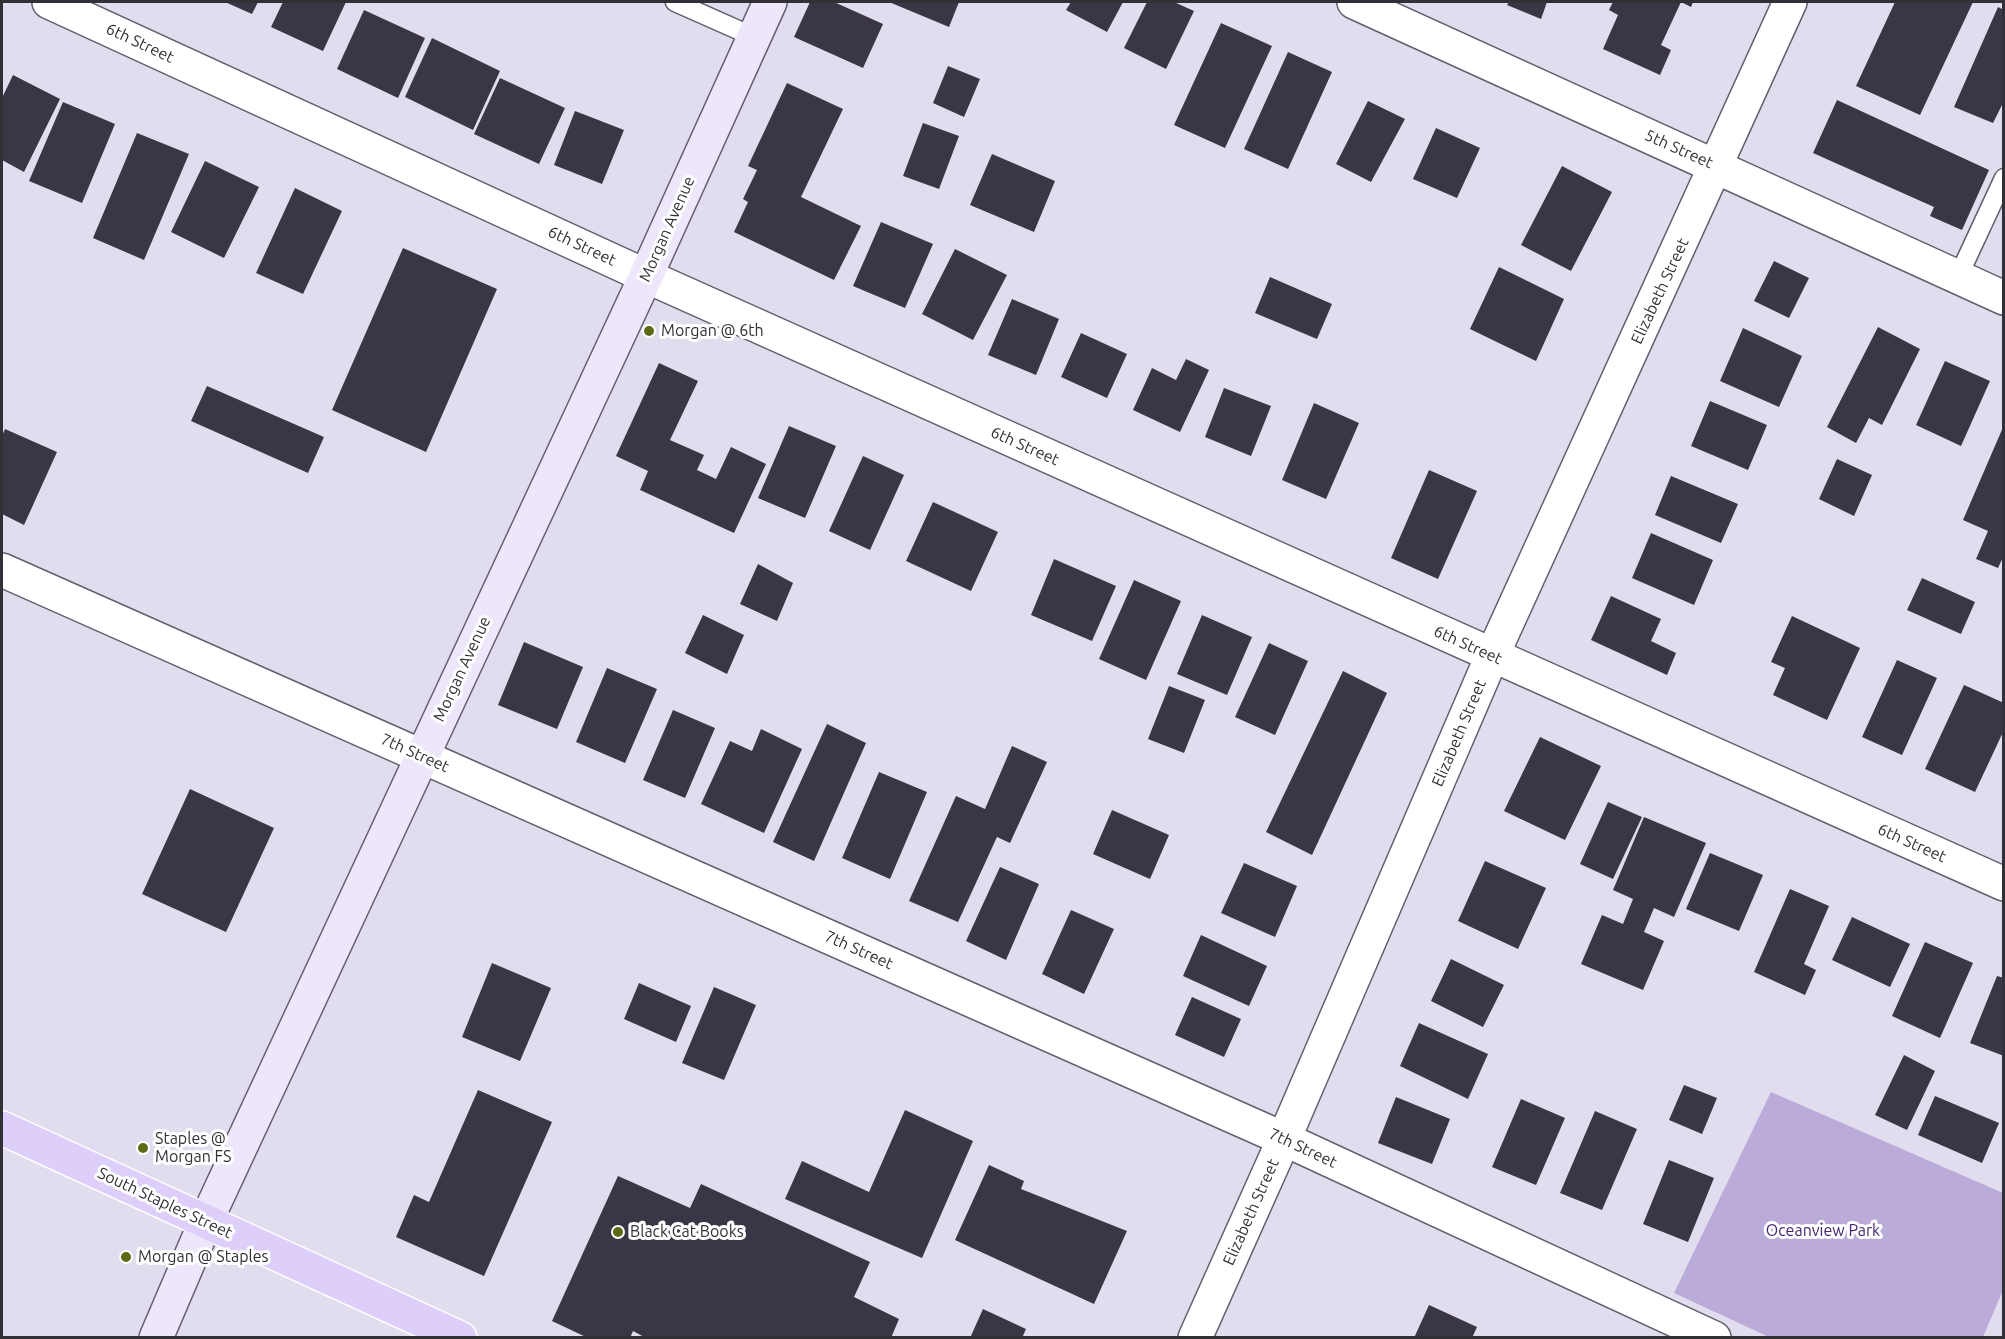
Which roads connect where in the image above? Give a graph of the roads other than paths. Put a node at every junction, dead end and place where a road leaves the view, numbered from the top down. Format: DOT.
graph roads {
  1 [pos="49,2"];
  2 [pos="675,2"];
  3 [pos="770,2"];
  4 [pos="1354,2"];
  5 [pos="1790,2"];
  6 [pos="754,37"];
  7 [pos="1717,166"];
  8 [pos="2004,178"];
  9 [pos="1996,214"];
  10 [pos="646,276"];
  11 [pos="1958,277"];
  12 [pos="2004,298"];
  13 [pos="2,570"];
  14 [pos="1492,656"];
  15 [pos="421,756"];
  16 [pos="2004,884"];
  17 [pos="2,1128"];
  18 [pos="1284,1139"];
  19 [pos="206,1221"];
  20 [pos="156,1338"];
  21 [pos="460,1338"];
  22 [pos="1195,1338"];
  23 [pos="1714,1338"];
  1 -- 10 [label="street, 6th Street"];
  2 -- 6 [label="lane"];
  3 -- 6 [label="main road, Morgan Avenue"];
  4 -- 7 [label="street, 5th Street"];
  5 -- 7 [label="street, Elizabeth Street"];
  6 -- 10 [label="main road, Morgan Avenue"];
  7 -- 11 [label="street, 5th Street"];
  7 -- 14 [label="street, Elizabeth Street"];
  8 -- 9 [label="lane"];
  9 -- 11 [label="lane"];
  10 -- 14 [label="street, 6th Street"];
  10 -- 15 [label="main road, Morgan Avenue"];
  11 -- 12 [label="street, 5th Street"];
  13 -- 15 [label="street, 7th Street"];
  14 -- 16 [label="street, 6th Street"];
  14 -- 18 [label="street, Elizabeth Street"];
  15 -- 18 [label="street, 7th Street"];
  15 -- 19 [label="main road, Morgan Avenue"];
  17 -- 19 [label="main road, South Staples Street"];
  18 -- 22 [label="street, Elizabeth Street"];
  18 -- 23 [label="street, 7th Street"];
  19 -- 20 [label="main road, Morgan Avenue"];
  19 -- 21 [label="main road, South Staples Street"];
}
